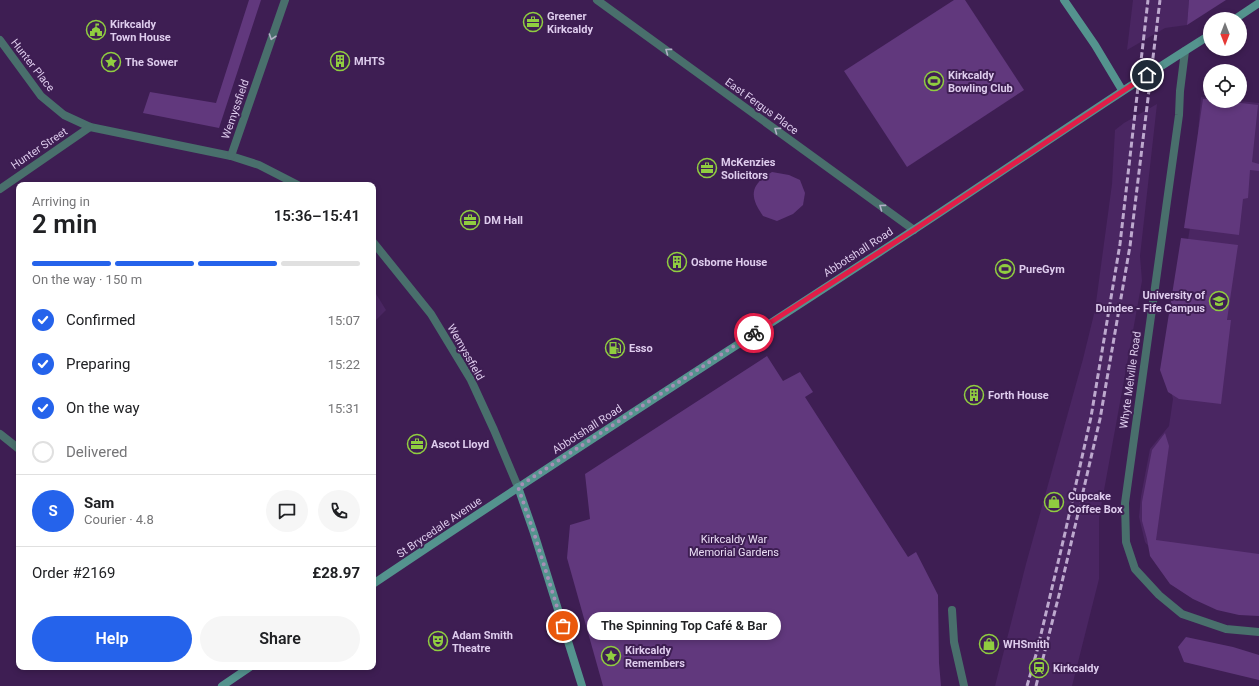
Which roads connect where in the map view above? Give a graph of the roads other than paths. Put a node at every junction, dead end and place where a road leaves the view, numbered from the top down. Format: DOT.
graph roads {
  1 [pos="285,0"];
  2 [pos="597,0"];
  3 [pos="1064,0"];
  4 [pos="1259,3"];
  5 [pos="1245,12"];
  6 [pos="1203,39"];
  7 [pos="0,40"];
  8 [pos="1185,51"];
  9 [pos="1122,90"];
  10 [pos="90,127"];
  11 [pos="231,156"];
  12 [pos="292,182"];
  13 [pos="0,189"];
  14 [pos="914,230"];
  15 [pos="376,246"];
  16 [pos="0,434"];
  17 [pos="16,447"];
  18 [pos="518,487"];
  19 [pos="376,582"];
  20 [pos="952,610"];
  21 [pos="1259,632"];
  22 [pos="246,670"];
  23 [pos="222,686"];
  24 [pos="582,686"];
  25 [pos="964,686"];
  1 -- 11 [label="street, Wemyssfield, one-way"];
  14 -- 2 [label="street, East Fergus Place, one-way"];
  3 -- 9 [label="main road"];
  4 -- 5 [label="main road"];
  6 -- 8 [label="main road, Abbotshall Road"];
  7 -- 10 [label="street, Hunter Place"];
  8 -- 9 [label="main road, Abbotshall Road"];
  8 -- 21 [label="street, Whyte Melville Road"];
  9 -- 14 [label="main road, Abbotshall Road"];
  10 -- 11 [label="street, Hunter Place"];
  10 -- 13 [label="street, Hunter Street"];
  11 -- 12 [label="street, Wemyssfield"];
  14 -- 18 [label="main road, Abbotshall Road"];
  15 -- 18 [label="street, Wemyssfield"];
  16 -- 17 [label="street"];
  18 -- 19 [label="main road, St Brycedale Avenue"];
  18 -- 24 [label="main road"];
  20 -- 25 [label="street"];
  22 -- 23 [label="main road"];
}
